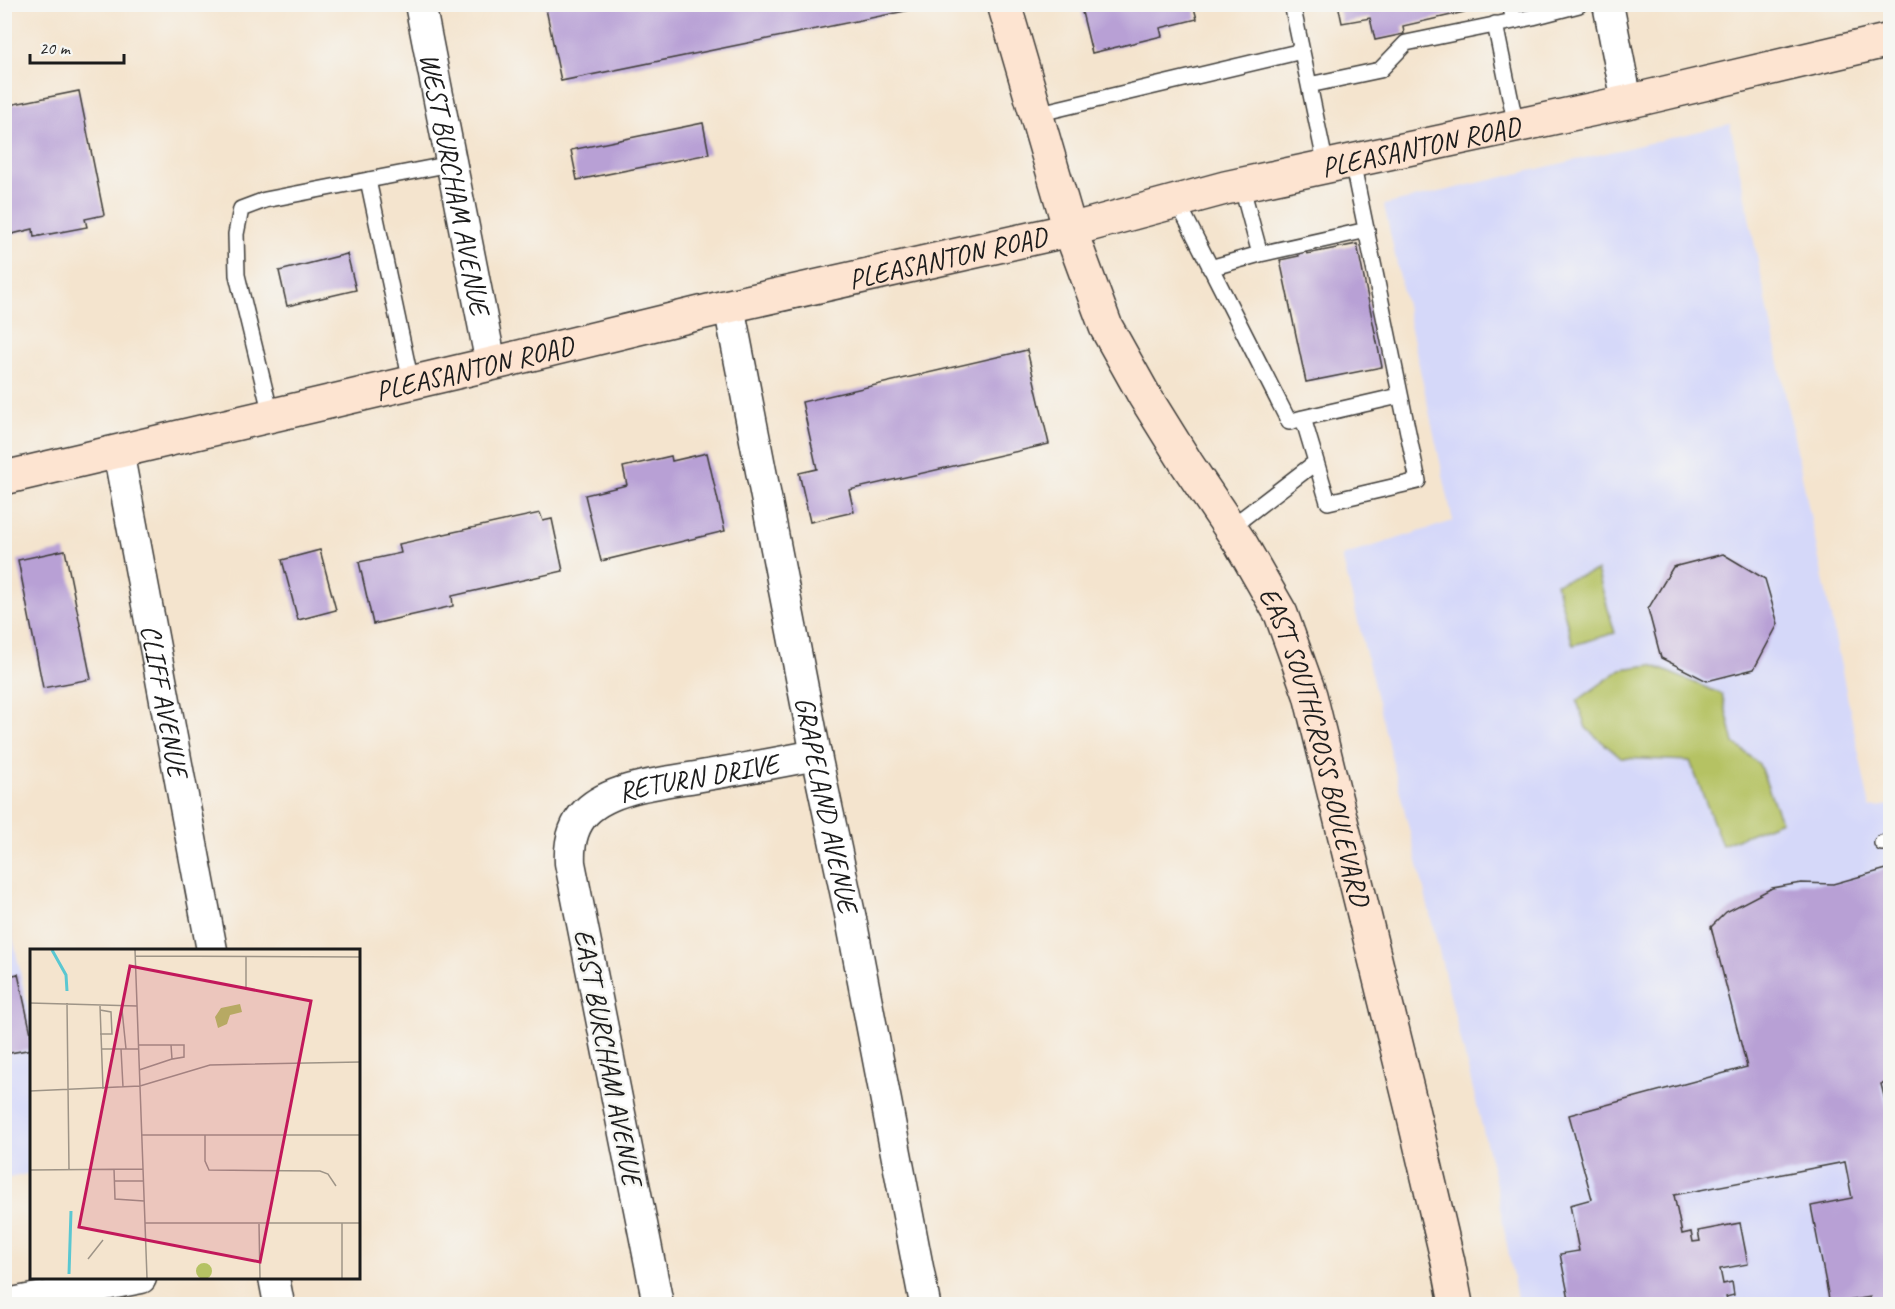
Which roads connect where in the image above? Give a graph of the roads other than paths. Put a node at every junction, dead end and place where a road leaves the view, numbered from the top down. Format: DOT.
graph roads {
  1 [pos="420,4"];
  2 [pos="1004,4"];
  3 [pos="1292,4"];
  4 [pos="1510,4"];
  5 [pos="1608,4"];
  6 [pos="1579,5"];
  7 [pos="1514,21"];
  8 [pos="1495,24"];
  9 [pos="1890,40"];
  10 [pos="1302,51"];
  11 [pos="1309,85"];
  12 [pos="1627,102"];
  13 [pos="1036,114"];
  14 [pos="1516,126"];
  15 [pos="1339,163"];
  16 [pos="451,164"];
  17 [pos="368,180"];
  18 [pos="1241,184"];
  19 [pos="1177,201"];
  20 [pos="1070,230"];
  21 [pos="1367,230"];
  22 [pos="1260,254"];
  23 [pos="1210,268"];
  24 [pos="729,306"];
  25 [pos="491,364"];
  26 [pos="411,382"];
  27 [pos="1399,396"];
  28 [pos="271,415"];
  29 [pos="1303,418"];
  30 [pos="118,451"];
  31 [pos="1316,462"];
  32 [pos="4,478"];
  33 [pos="1230,528"];
  34 [pos="816,755"];
  35 [pos="585,813"];
  36 [pos="212,949"];
  37 [pos="136,1279"];
  38 [pos="274,1279"];
  39 [pos="7,1305"];
  40 [pos="279,1305"];
  41 [pos="658,1305"];
  42 [pos="925,1305"];
  43 [pos="1456,1305"];
  1 -- 16 [label="street, WEST BURCHAM AVENUE"];
  2 -- 13 [label="main road, EAST SOUTHCROSS BOULEVARD"];
  3 -- 10 [label="lane"];
  4 -- 7 [label="lane"];
  5 -- 12 [label="street"];
  6 -- 7 [label="lane"];
  7 -- 8 [label="lane"];
  8 -- 11 [label="lane"];
  8 -- 14 [label="lane"];
  9 -- 12 [label="main road, PLEASANTON ROAD"];
  10 -- 11 [label="lane"];
  10 -- 13 [label="lane"];
  11 -- 15 [label="lane"];
  12 -- 14 [label="main road, PLEASANTON ROAD"];
  13 -- 20 [label="main road, EAST SOUTHCROSS BOULEVARD"];
  14 -- 15 [label="main road, PLEASANTON ROAD"];
  15 -- 18 [label="main road, PLEASANTON ROAD"];
  15 -- 21 [label="lane"];
  16 -- 17 [label="lane"];
  16 -- 25 [label="street, WEST BURCHAM AVENUE"];
  17 -- 26 [label="lane"];
  17 -- 28 [label="lane"];
  18 -- 19 [label="main road, PLEASANTON ROAD"];
  18 -- 22 [label="lane"];
  19 -- 20 [label="main road, PLEASANTON ROAD"];
  19 -- 23 [label="lane"];
  20 -- 24 [label="main road, PLEASANTON ROAD"];
  20 -- 33 [label="main road, EAST SOUTHCROSS BOULEVARD"];
  21 -- 22 [label="lane"];
  21 -- 27 [label="lane"];
  22 -- 23 [label="lane"];
  23 -- 29 [label="lane"];
  24 -- 25 [label="main road, PLEASANTON ROAD"];
  24 -- 34 [label="street, GRAPELAND AVENUE"];
  25 -- 26 [label="main road, PLEASANTON ROAD"];
  26 -- 28 [label="main road, PLEASANTON ROAD"];
  27 -- 29 [label="lane"];
  27 -- 31 [label="lane"];
  28 -- 30 [label="main road, PLEASANTON ROAD"];
  29 -- 31 [label="lane"];
  30 -- 32 [label="main road, PLEASANTON ROAD"];
  30 -- 36 [label="street, CLIFF AVENUE"];
  31 -- 33 [label="lane"];
  33 -- 43 [label="main road, EAST SOUTHCROSS BOULEVARD"];
  34 -- 35 [label="street, RETURN DRIVE"];
  34 -- 42 [label="street, GRAPELAND AVENUE"];
  35 -- 41 [label="street, EAST BURCHAM AVENUE"];
  37 -- 39 [label="street"];
  38 -- 40 [label="street"];
}
